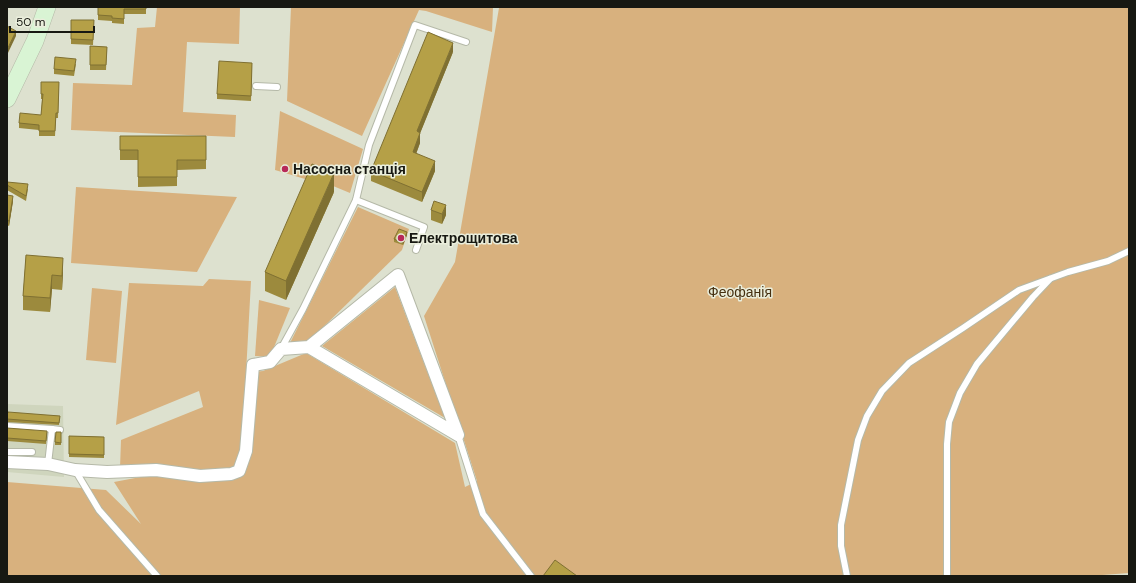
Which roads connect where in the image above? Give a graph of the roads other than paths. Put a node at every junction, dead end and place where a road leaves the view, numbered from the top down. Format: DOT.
graph roads {
  1 [pos="47,7"];
  2 [pos="466,42"];
  3 [pos="256,86"];
  4 [pos="277,87"];
  5 [pos="7,99"];
  6 [pos="356,200"];
  7 [pos="416,250"];
  8 [pos="1129,251"];
  9 [pos="1050,278"];
  10 [pos="309,347"];
  11 [pos="281,349"];
  12 [pos="7,426"];
  13 [pos="52,429"];
  14 [pos="60,430"];
  15 [pos="458,435"];
  16 [pos="7,452"];
  17 [pos="32,452"];
  18 [pos="7,462"];
  19 [pos="48,464"];
  20 [pos="75,470"];
  21 [pos="157,576"];
  22 [pos="531,576"];
  23 [pos="847,576"];
  24 [pos="947,576"];
  1 -- 5 [label="street"];
  2 -- 6 [label="lane"];
  3 -- 4 [label="lane"];
  6 -- 7 [label="lane"];
  6 -- 11 [label="lane"];
  8 -- 9 [label="lane"];
  9 -- 23 [label="lane"];
  9 -- 24 [label="lane"];
  10 -- 11 [label="street"];
  10 -- 15 [label="street"];
  10 -- 15 [label="street"];
  11 -- 20 [label="street"];
  12 -- 13 [label="lane"];
  13 -- 14 [label="lane"];
  13 -- 19 [label="lane"];
  15 -- 22 [label="lane"];
  16 -- 17 [label="lane"];
  18 -- 19 [label="street"];
  19 -- 20 [label="street"];
  20 -- 21 [label="lane"];
}
